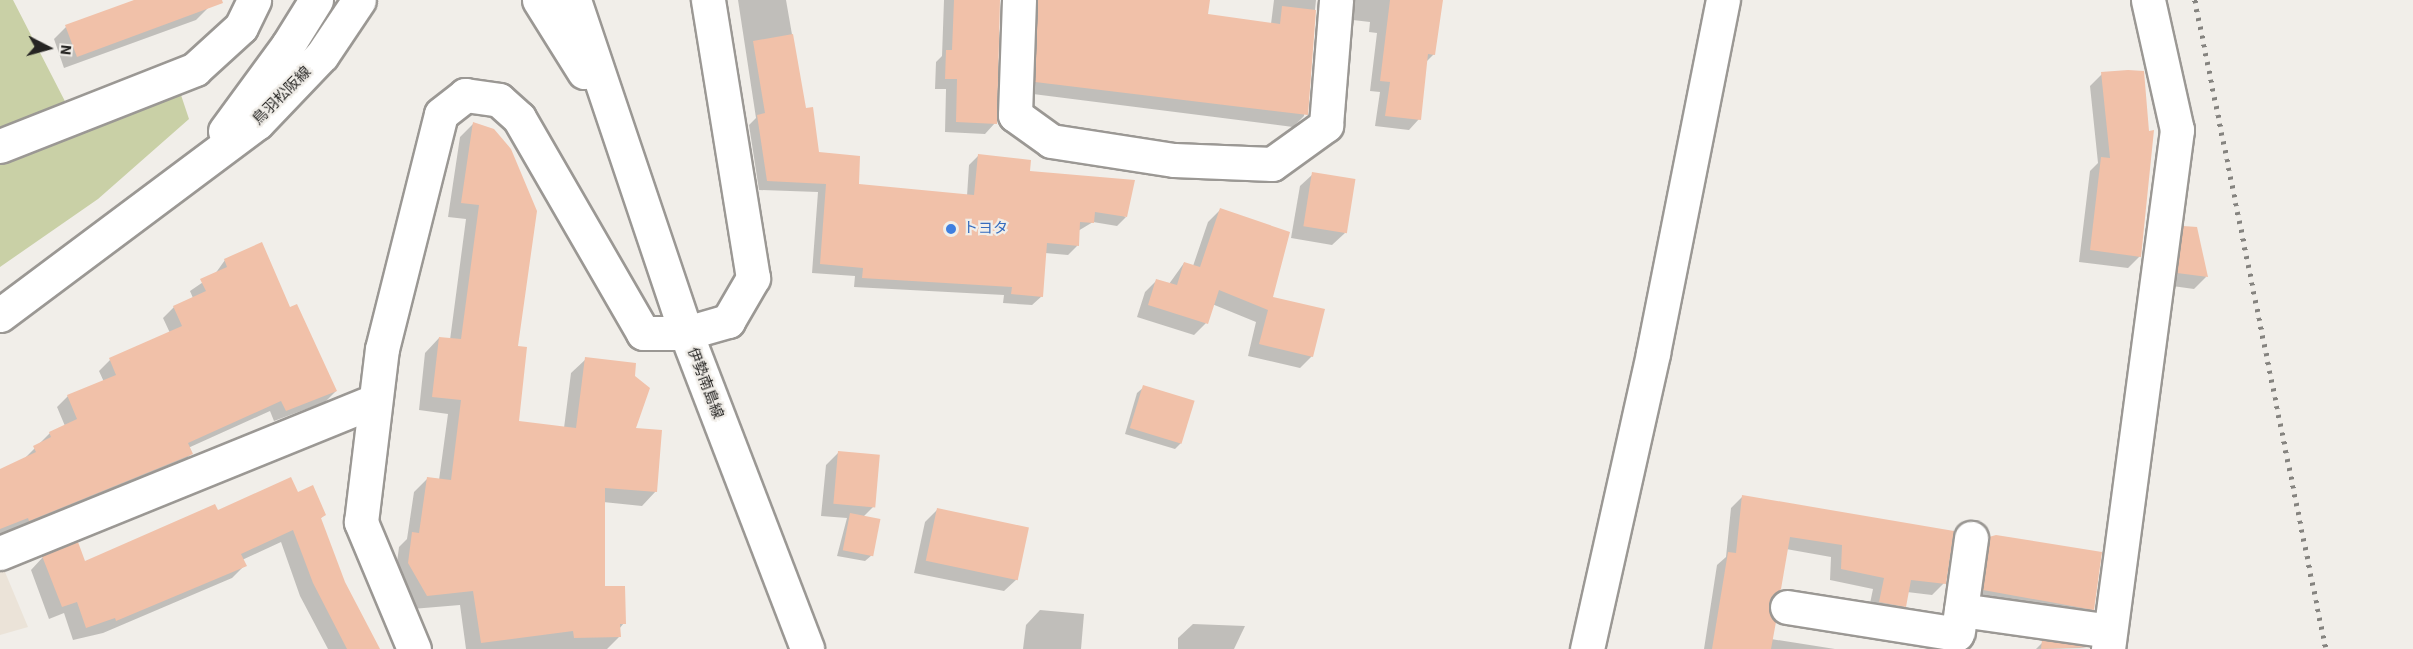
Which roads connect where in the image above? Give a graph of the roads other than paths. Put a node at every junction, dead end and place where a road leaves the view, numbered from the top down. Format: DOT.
graph roads {
  1 [pos="254,0"];
  2 [pos="316,0"];
  3 [pos="359,0"];
  4 [pos="381,0"];
  5 [pos="588,0"];
  6 [pos="708,0"];
  7 [pos="1019,0"];
  8 [pos="1336,0"];
  9 [pos="1723,0"];
  10 [pos="2148,0"];
  11 [pos="548,4"];
  12 [pos="339,29"];
  13 [pos="610,114"];
  14 [pos="0,146"];
  15 [pos="188,176"];
  16 [pos="0,315"];
  17 [pos="686,333"];
  18 [pos="374,401"];
  19 [pos="1971,538"];
  20 [pos="0,553"];
  21 [pos="1787,607"];
  22 [pos="1958,631"];
  23 [pos="2109,640"];
  24 [pos="414,649"];
  25 [pos="807,649"];
  26 [pos="1587,649"];
  1 -- 14 [label="street"];
  2 -- 15 [label="street, 鳥羽松阪線"];
  3 -- 12 [label="street, 鳥羽松阪線"];
  4 -- 12 [label="street"];
  5 -- 13 [label="street"];
  6 -- 17 [label="street"];
  7 -- 8 [label="street"];
  9 -- 26 [label="street"];
  10 -- 23 [label="street"];
  11 -- 13 [label="street, 伊勢南島線"];
  12 -- 15 [label="street, 鳥羽松阪線"];
  13 -- 17 [label="street, 伊勢南島線"];
  15 -- 16 [label="street, 鳥羽松阪線"];
  17 -- 18 [label="street"];
  17 -- 25 [label="street, 伊勢南島線"];
  18 -- 20 [label="street"];
  18 -- 24 [label="street"];
  19 -- 22 [label="street"];
  21 -- 22 [label="street"];
  22 -- 23 [label="street"];
}
